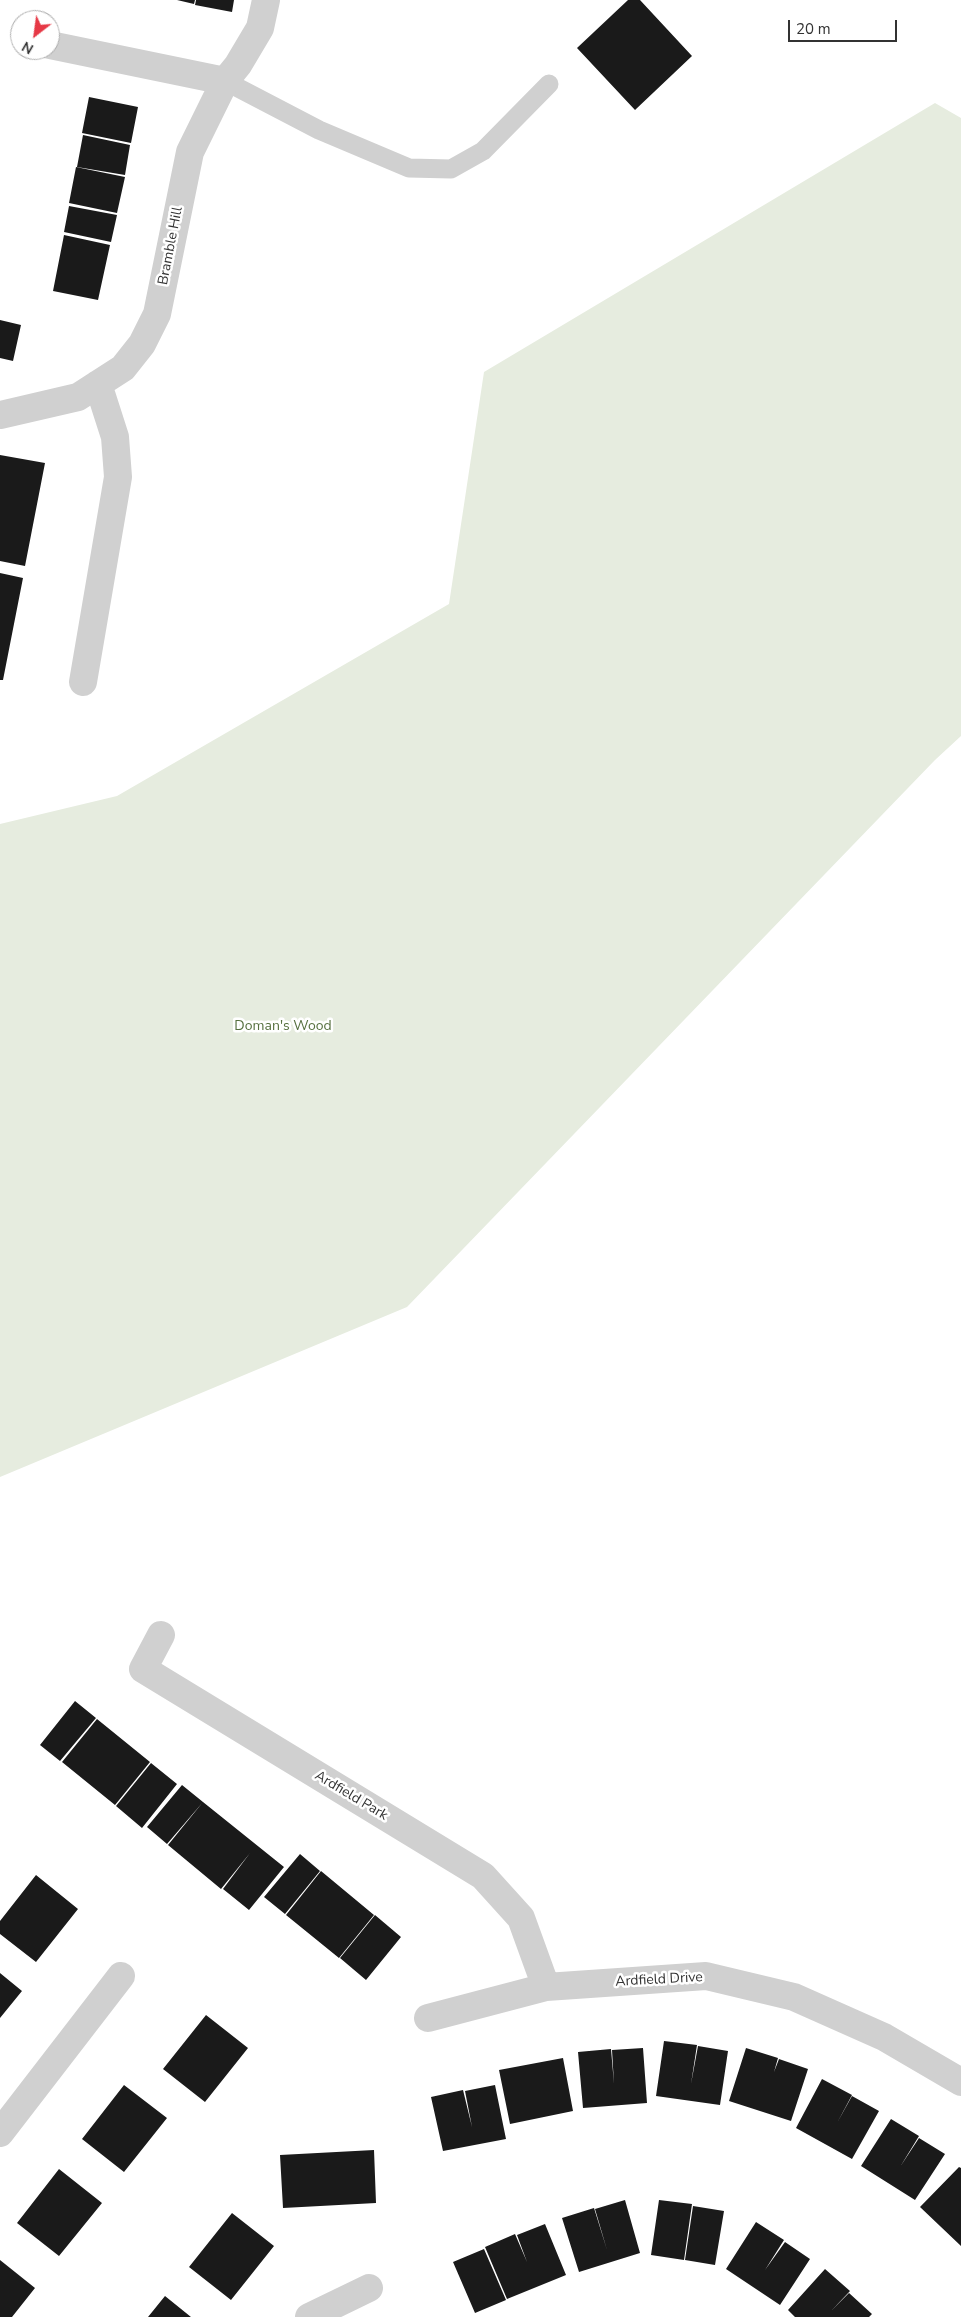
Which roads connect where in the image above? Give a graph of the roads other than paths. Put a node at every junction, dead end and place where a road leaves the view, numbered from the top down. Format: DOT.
graph roads {
  1 [pos="266,0"];
  2 [pos="60,47"];
  3 [pos="224,81"];
  4 [pos="549,84"];
  5 [pos="98,384"];
  6 [pos="0,415"];
  7 [pos="83,682"];
  8 [pos="161,1634"];
  9 [pos="121,1976"];
  10 [pos="546,1987"];
  11 [pos="428,2018"];
  12 [pos="961,2082"];
  13 [pos="0,2133"];
  14 [pos="369,2288"];
  15 [pos="309,2317"];
  1 -- 3 [label="street, Bramble Hill"];
  2 -- 3 [label="street"];
  3 -- 4 [label="lane"];
  3 -- 5 [label="street, Bramble Hill"];
  5 -- 6 [label="street, Bramble Hill"];
  5 -- 7 [label="street"];
  8 -- 10 [label="street, Ardfield Park"];
  9 -- 13 [label="street"];
  10 -- 11 [label="street, Ardfield Drive"];
  10 -- 12 [label="street, Ardfield Drive"];
  14 -- 15 [label="street"];
}
